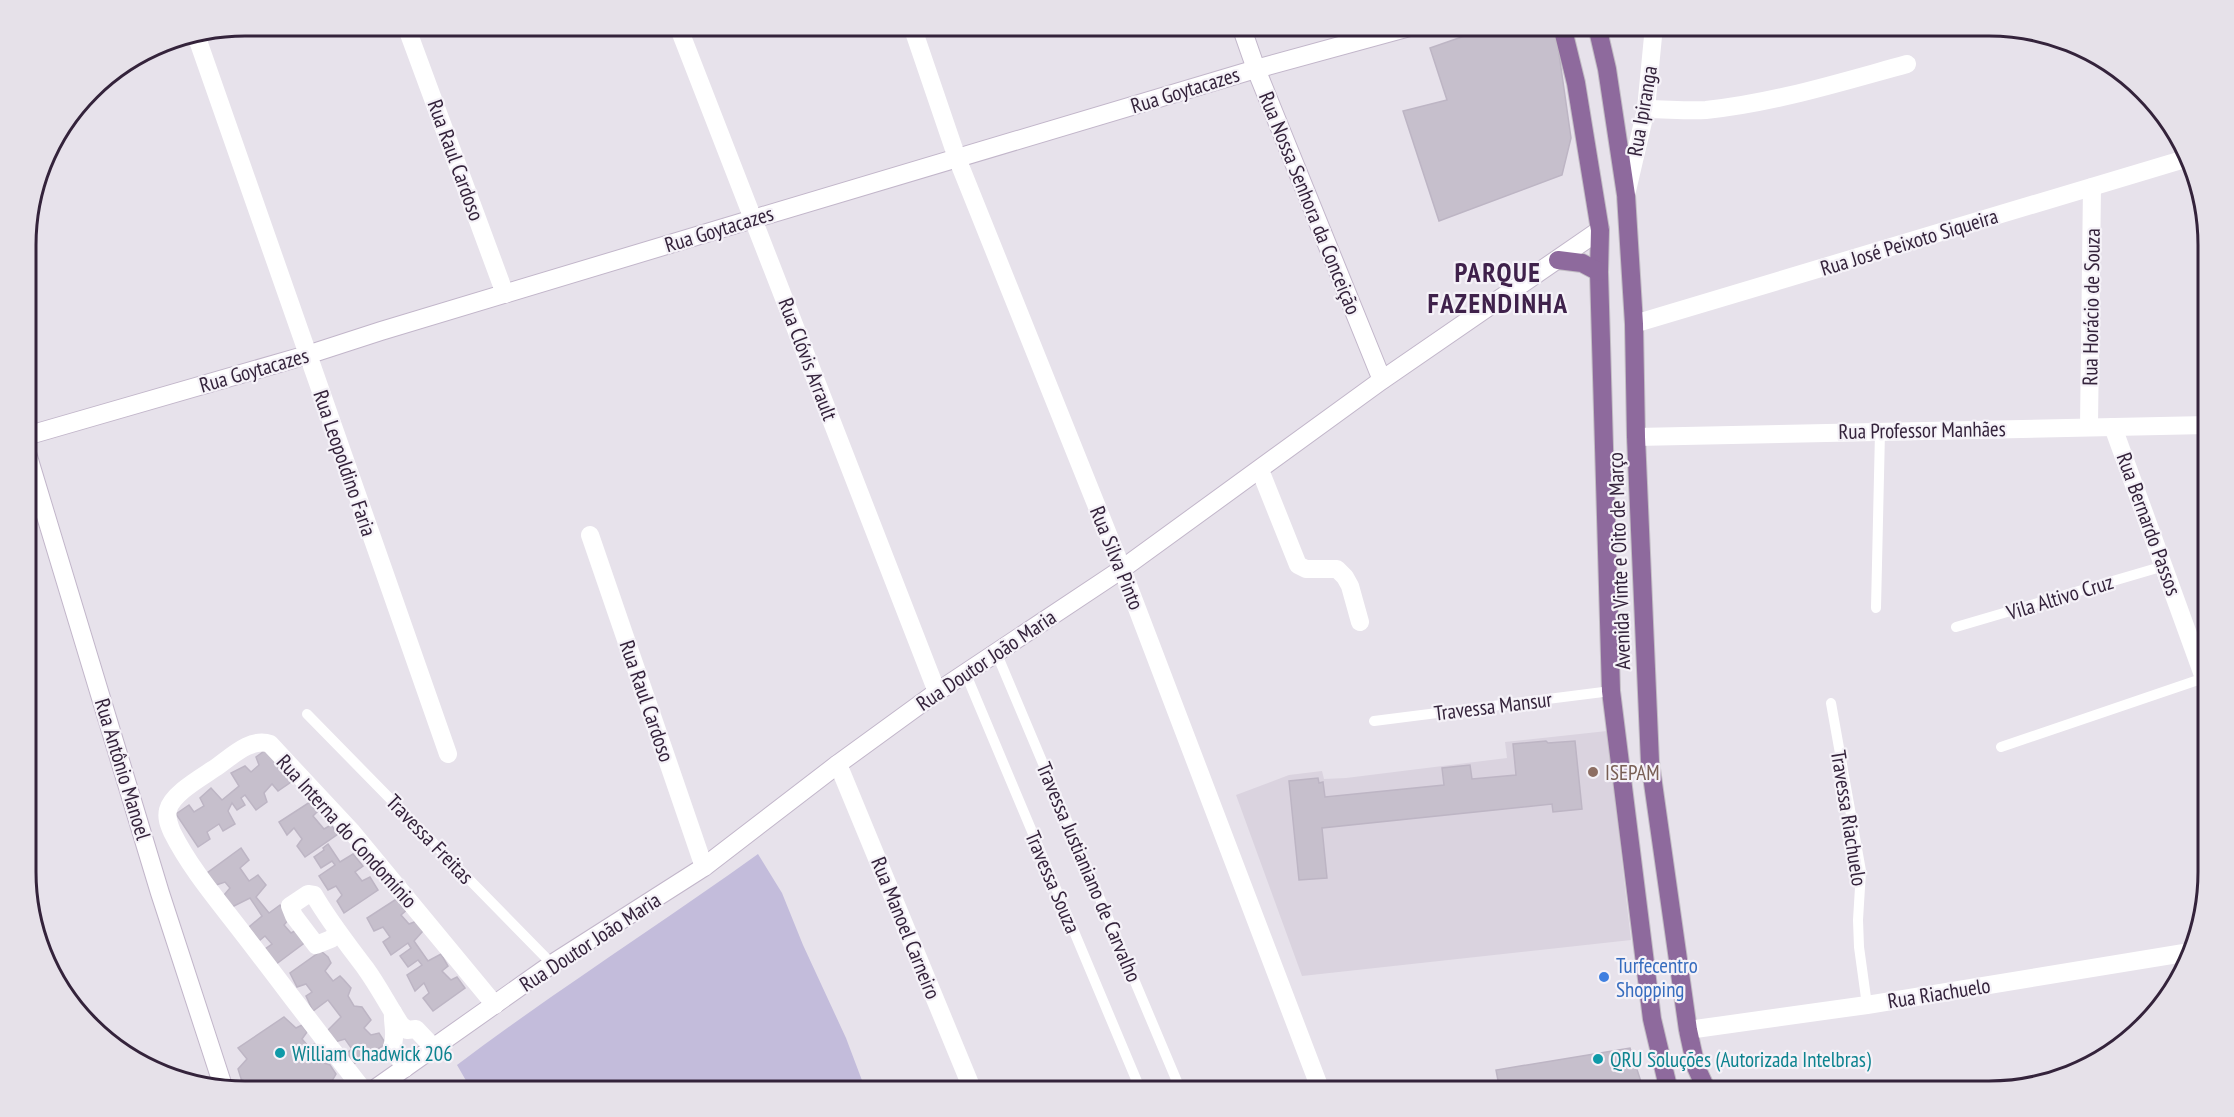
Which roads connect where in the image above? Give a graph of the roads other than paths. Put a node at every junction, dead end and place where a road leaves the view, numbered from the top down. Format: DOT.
graph roads {
  1 [pos="410,36"];
  2 [pos="682,36"];
  3 [pos="915,36"];
  4 [pos="1244,36"];
  5 [pos="1376,36"];
  6 [pos="1564,36"];
  7 [pos="1599,36"];
  8 [pos="1653,36"];
  9 [pos="198,42"];
  10 [pos="1907,64"];
  11 [pos="1256,69"];
  12 [pos="1646,109"];
  13 [pos="957,158"];
  14 [pos="2179,161"];
  15 [pos="2092,187"];
  16 [pos="1626,195"];
  17 [pos="753,219"];
  18 [pos="1600,230"];
  19 [pos="1558,260"];
  20 [pos="1599,272"];
  21 [pos="505,294"];
  22 [pos="1634,324"];
  23 [pos="307,355"];
  24 [pos="1382,380"];
  25 [pos="2198,425"];
  26 [pos="2089,426"];
  27 [pos="2113,427"];
  28 [pos="1880,432"];
  29 [pos="36,433"];
  30 [pos="1636,437"];
  31 [pos="1260,470"];
  32 [pos="36,483"];
  33 [pos="590,535"];
  34 [pos="2164,566"];
  35 [pos="1122,569"];
  36 [pos="1876,608"];
  37 [pos="1360,622"];
  38 [pos="1956,627"];
  39 [pos="996,652"];
  40 [pos="2198,661"];
  41 [pos="965,672"];
  42 [pos="2198,685"];
  43 [pos="1611,691"];
  44 [pos="937,692"];
  45 [pos="1831,704"];
  46 [pos="307,714"];
  47 [pos="1374,721"];
  48 [pos="2001,747"];
  49 [pos="448,754"];
  50 [pos="838,764"];
  51 [pos="704,867"];
  52 [pos="338,932"];
  53 [pos="2181,954"];
  54 [pos="552,964"];
  55 [pos="495,1005"];
  56 [pos="1867,1005"];
  57 [pos="393,1012"];
  58 [pos="1688,1030"];
  59 [pos="434,1048"];
  60 [pos="405,1068"];
  61 [pos="221,1079"];
  62 [pos="356,1081"];
  63 [pos="386,1081"];
  64 [pos="969,1081"];
  65 [pos="1137,1081"];
  66 [pos="1177,1081"];
  67 [pos="1317,1081"];
  68 [pos="1667,1081"];
  69 [pos="1702,1081"];
  1 -- 21 [label="street, Rua Raul Cardoso"];
  2 -- 17 [label="street, Rua Clóvis Arrault"];
  3 -- 13 [label="street, Rua Silva Pinto"];
  4 -- 11 [label="street, Rua Nossa Senhora da Conceição"];
  5 -- 11 [label="street, Rua Goytacazes"];
  6 -- 18 [label="main road, Avenida Vinte e Oito de Março"];
  7 -- 16 [label="main road, Avenida Vinte e Oito de Março"];
  8 -- 12 [label="street, Rua Ipiranga"];
  9 -- 23 [label="street, Rua Leopoldino Faria"];
  10 -- 12 [label="street"];
  11 -- 13 [label="street, Rua Goytacazes"];
  11 -- 24 [label="street, Rua Nossa Senhora da Conceição"];
  12 -- 16 [label="street, Rua Ipiranga"];
  13 -- 17 [label="street, Rua Goytacazes"];
  13 -- 35 [label="street, Rua Silva Pinto"];
  14 -- 15 [label="street, Rua José Peixoto Siqueira"];
  15 -- 22 [label="street, Rua José Peixoto Siqueira"];
  15 -- 26 [label="street, Rua Horácio de Souza"];
  16 -- 18 [label="main road"];
  16 -- 22 [label="main road, Avenida Vinte e Oito de Março"];
  17 -- 21 [label="street, Rua Goytacazes"];
  17 -- 44 [label="street, Rua Clóvis Arrault"];
  18 -- 19 [label="street, Rua Doutor João Maria"];
  18 -- 20 [label="main road, Avenida Vinte e Oito de Março"];
  19 -- 20 [label="main road"];
  19 -- 24 [label="street, Rua Doutor João Maria"];
  20 -- 43 [label="main road, Avenida Vinte e Oito de Março"];
  21 -- 23 [label="street, Rua Goytacazes"];
  22 -- 30 [label="main road, Avenida Vinte e Oito de Março"];
  23 -- 29 [label="street, Rua Goytacazes"];
  23 -- 49 [label="street, Rua Leopoldino Faria"];
  24 -- 31 [label="street, Rua Doutor João Maria"];
  25 -- 27 [label="street, Rua Professor Manhães"];
  26 -- 27 [label="street, Rua Professor Manhães"];
  26 -- 28 [label="street, Rua Professor Manhães"];
  27 -- 34 [label="street, Rua Bernardo Passos"];
  28 -- 30 [label="street, Rua Professor Manhães"];
  28 -- 36 [label="lane"];
  30 -- 58 [label="main road, Avenida Vinte e Oito de Março"];
  31 -- 35 [label="street, Rua Doutor João Maria"];
  31 -- 37 [label="street"];
  32 -- 61 [label="street, Rua Antônio Manoel"];
  33 -- 51 [label="street, Rua Raul Cardoso"];
  34 -- 38 [label="lane, Vila Altivo Cruz"];
  34 -- 40 [label="street, Rua Bernardo Passos"];
  35 -- 39 [label="street, Rua Doutor João Maria"];
  35 -- 67 [label="street, Rua Silva Pinto"];
  39 -- 41 [label="street, Rua Doutor João Maria"];
  39 -- 66 [label="lane, Travessa Justianiano de Carvalho"];
  41 -- 44 [label="street, Rua Doutor João Maria"];
  41 -- 65 [label="lane, Travessa Souza"];
  42 -- 48 [label="lane"];
  43 -- 47 [label="lane, Travessa Mansur"];
  43 -- 68 [label="main road, Avenida Vinte e Oito de Março"];
  44 -- 50 [label="street, Rua Doutor João Maria"];
  45 -- 56 [label="lane, Travessa Riachuelo"];
  46 -- 54 [label="lane, Travessa Freitas"];
  50 -- 51 [label="street, Rua Doutor João Maria"];
  50 -- 64 [label="street, Rua Manoel Carneiro"];
  51 -- 54 [label="street, Rua Doutor João Maria"];
  52 -- 57 [label="street"];
  53 -- 56 [label="street, Rua Riachuelo"];
  54 -- 55 [label="street, Rua Doutor João Maria"];
  55 -- 59 [label="street, Rua Doutor João Maria"];
  55 -- 62 [label="street, Rua Interna do Condomínio"];
  56 -- 58 [label="street, Rua Riachuelo"];
  57 -- 59 [label="street"];
  57 -- 60 [label="street"];
  58 -- 69 [label="main road, Avenida Vinte e Oito de Março"];
  59 -- 60 [label="street, Rua Doutor João Maria"];
  60 -- 63 [label="street, Rua Doutor João Maria"];
}
